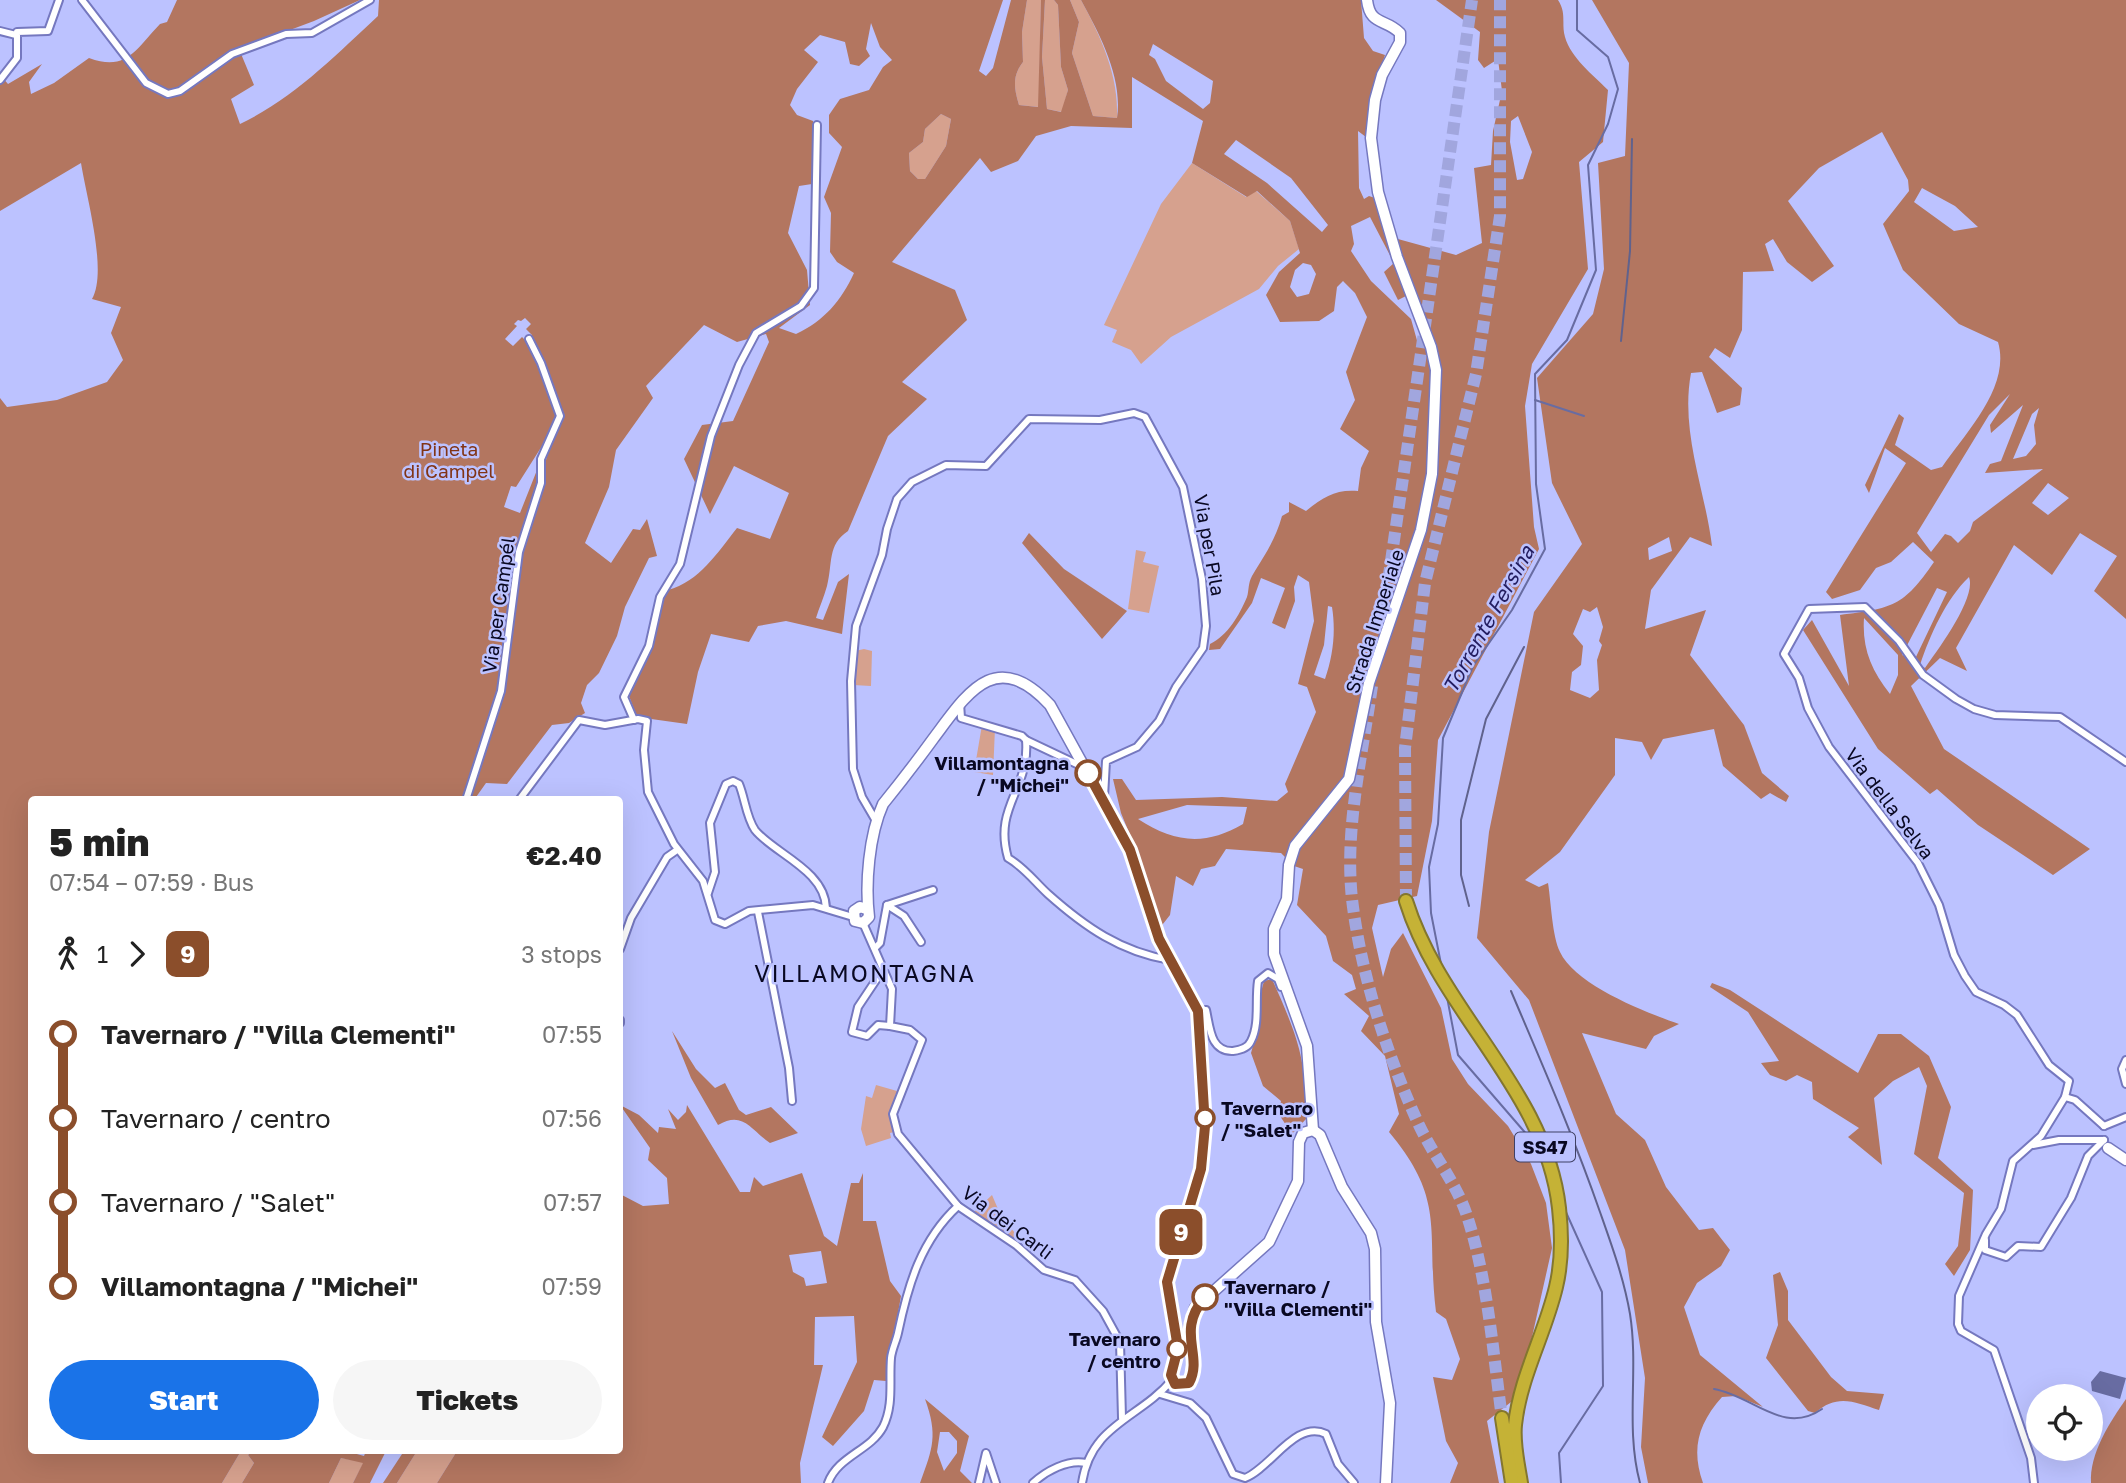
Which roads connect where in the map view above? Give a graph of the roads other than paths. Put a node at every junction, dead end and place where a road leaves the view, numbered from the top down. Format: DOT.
graph roads {
  1 [pos="59,0"];
  2 [pos="82,0"];
  3 [pos="370,0"];
  4 [pos="1367,0"];
  5 [pos="0,31"];
  6 [pos="16,35"];
  7 [pos="0,80"];
  8 [pos="817,125"];
  9 [pos="529,339"];
  10 [pos="960,702"];
  11 [pos="634,720"];
  12 [pos="1026,740"];
  13 [pos="2126,762"];
  14 [pos="1085,768"];
  15 [pos="467,796"];
  16 [pos="522,796"];
  17 [pos="1104,802"];
  18 [pos="876,821"];
  19 [pos="677,850"];
  20 [pos="933,890"];
  21 [pos="708,893"];
  22 [pos="1406,901"];
  23 [pos="887,905"];
  24 [pos="826,908"];
  25 [pos="758,912"];
  26 [pos="858,920"];
  27 [pos="623,941"];
  28 [pos="921,943"];
  29 [pos="876,947"];
  30 [pos="1170,960"];
  31 [pos="884,968"];
  32 [pos="1294,1005"];
  33 [pos="1198,1011"];
  34 [pos="890,1026"];
  35 [pos="2126,1060"];
  36 [pos="2126,1084"];
  37 [pos="2065,1097"];
  38 [pos="792,1101"];
  39 [pos="2124,1118"];
  40 [pos="2104,1126"];
  41 [pos="1313,1130"];
  42 [pos="2106,1144"];
  43 [pos="2032,1145"];
  44 [pos="2126,1160"];
  45 [pos="958,1206"];
  46 [pos="1986,1234"];
  47 [pos="1172,1380"];
  48 [pos="1160,1394"];
  49 [pos="1122,1418"];
  50 [pos="1502,1418"];
  51 [pos="1086,1462"];
  52 [pos="828,1483"];
  53 [pos="979,1483"];
  54 [pos="996,1483"];
  55 [pos="1033,1483"];
  56 [pos="1082,1483"];
  57 [pos="1354,1483"];
  58 [pos="1386,1483"];
  59 [pos="1512,1483"];
  60 [pos="1521,1483"];
  61 [pos="2034,1483"];
  1 -- 6 [label="street"];
  2 -- 3 [label="street"];
  4 -- 32 [label="street, Strada Imperiale"];
  5 -- 6 [label="street"];
  6 -- 7 [label="street"];
  8 -- 11 [label="street"];
  9 -- 15 [label="street, Via per Campél"];
  10 -- 12 [label="street"];
  10 -- 14 [label="street"];
  10 -- 18 [label="street"];
  11 -- 16 [label="street"];
  11 -- 19 [label="street"];
  12 -- 14 [label="street"];
  12 -- 30 [label="street"];
  13 -- 37 [label="street, Via della Selva"];
  14 -- 17 [label="street"];
  17 -- 18 [label="street, Via per Pila"];
  17 -- 30 [label="street"];
  18 -- 26 [label="street"];
  19 -- 21 [label="street"];
  19 -- 27 [label="street"];
  20 -- 23 [label="street"];
  21 -- 24 [label="street"];
  21 -- 25 [label="street"];
  22 -- 60 [label="highway, SS47"];
  23 -- 28 [label="street"];
  23 -- 29 [label="street"];
  24 -- 25 [label="street"];
  24 -- 26 [label="street"];
  25 -- 38 [label="street"];
  26 -- 29 [label="street"];
  29 -- 31 [label="street"];
  30 -- 33 [label="street"];
  31 -- 34 [label="street"];
  31 -- 34 [label="street"];
  32 -- 33 [label="street"];
  32 -- 41 [label="street, Strada Imperiale"];
  33 -- 47 [label="street"];
  34 -- 45 [label="street, Via dei Carli"];
  35 -- 36 [label="street"];
  37 -- 40 [label="street"];
  37 -- 43 [label="street"];
  39 -- 40 [label="street"];
  40 -- 42 [label="street"];
  41 -- 47 [label="street"];
  41 -- 58 [label="street"];
  42 -- 43 [label="street"];
  42 -- 44 [label="street"];
  42 -- 46 [label="street"];
  43 -- 46 [label="street"];
  45 -- 49 [label="street, Via dei Carli"];
  45 -- 52 [label="street"];
  46 -- 61 [label="street"];
  47 -- 48 [label="street"];
  48 -- 49 [label="street"];
  48 -- 57 [label="street"];
  49 -- 51 [label="street"];
  50 -- 59 [label="highway"];
  51 -- 55 [label="street"];
  51 -- 56 [label="street"];
  53 -- 54 [label="street"];
}
